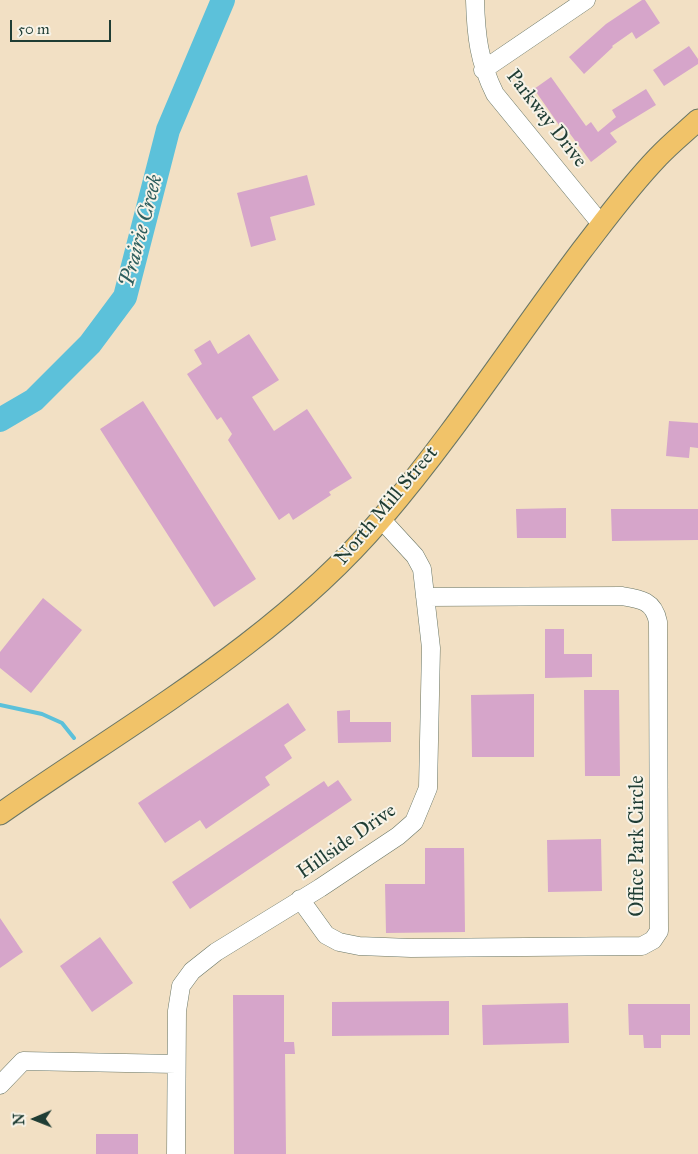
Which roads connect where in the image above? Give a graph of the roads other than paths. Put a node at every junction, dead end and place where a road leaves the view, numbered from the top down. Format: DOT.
graph roads {
  1 [pos="475,0"];
  2 [pos="586,0"];
  3 [pos="483,70"];
  4 [pos="698,120"];
  5 [pos="602,225"];
  6 [pos="381,519"];
  7 [pos="425,597"];
  8 [pos="0,814"];
  9 [pos="300,900"];
  10 [pos="176,1064"];
  11 [pos="0,1085"];
  12 [pos="176,1154"];
  1 -- 3 [label="street, Parkway Drive"];
  2 -- 3 [label="street"];
  3 -- 5 [label="street, Parkway Drive"];
  4 -- 5 [label="main road, North Mill Street"];
  5 -- 6 [label="main road, North Mill Street"];
  6 -- 7 [label="street, Hillside Drive"];
  6 -- 8 [label="main road, North Mill Street"];
  7 -- 9 [label="street, Hillside Drive"];
  7 -- 9 [label="street, Office Park Circle"];
  9 -- 10 [label="street, Hillside Drive"];
  10 -- 11 [label="street"];
  10 -- 12 [label="street, Hillside Drive"];
}
